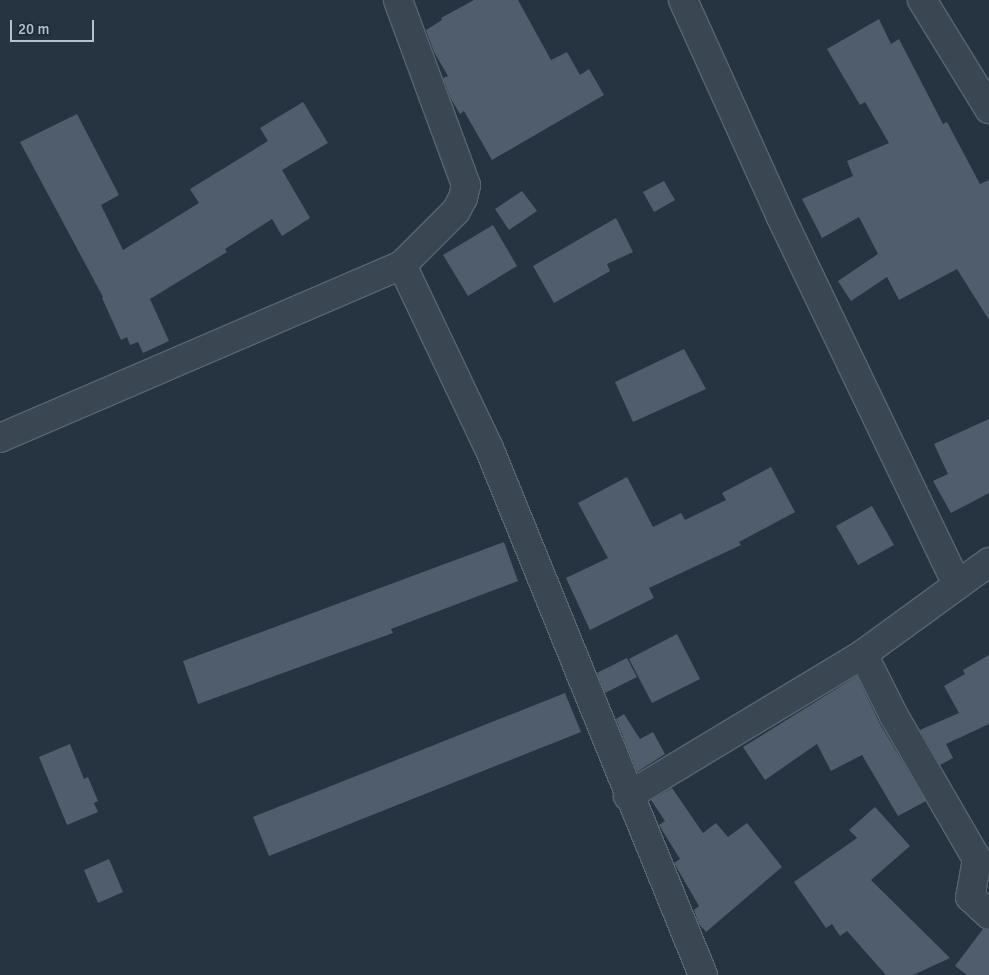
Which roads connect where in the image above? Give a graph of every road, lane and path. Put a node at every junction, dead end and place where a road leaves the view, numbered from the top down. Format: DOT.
graph roads {
  1 [pos="398,0"];
  2 [pos="683,0"];
  3 [pos="922,0"];
  4 [pos="989,109"];
  5 [pos="402,265"];
  6 [pos="0,438"];
  7 [pos="978,576"];
  8 [pos="863,654"];
  9 [pos="628,796"];
  10 [pos="989,915"];
  11 [pos="703,975"];
  1 -- 5 [label="street"];
  2 -- 7 [label="street"];
  3 -- 4 [label="street"];
  5 -- 6 [label="street"];
  5 -- 9 [label="street"];
  7 -- 8 [label="street"];
  8 -- 9 [label="street"];
  8 -- 10 [label="street"];
  9 -- 11 [label="street"];
}
